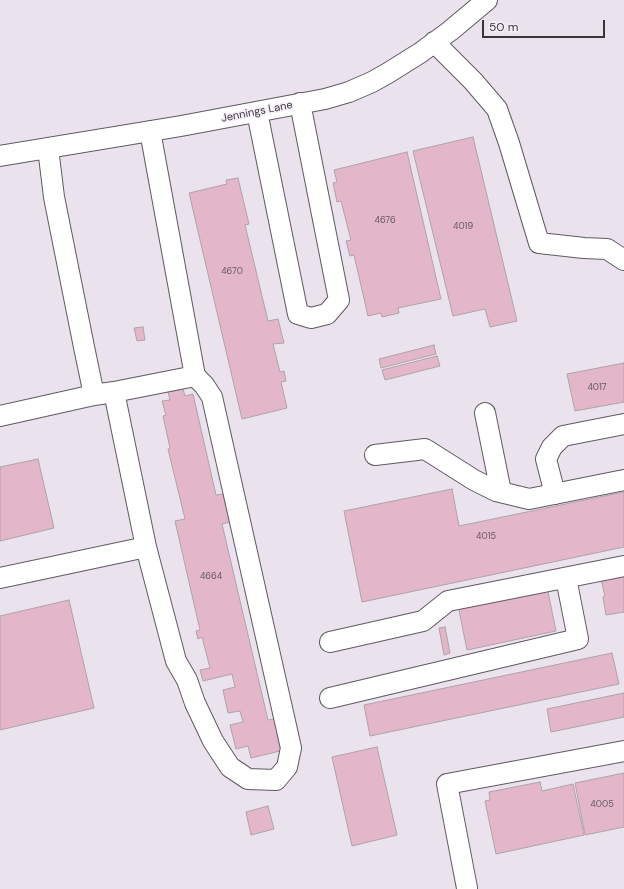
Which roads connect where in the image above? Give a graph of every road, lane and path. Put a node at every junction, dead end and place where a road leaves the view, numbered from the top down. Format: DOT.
graph roads {
  1 [pos="488,0"];
  2 [pos="434,42"];
  3 [pos="300,104"];
  4 [pos="257,112"];
  5 [pos="150,131"];
  6 [pos="48,148"];
  7 [pos="0,156"];
  8 [pos="624,260"];
  9 [pos="195,376"];
  10 [pos="114,392"];
  11 [pos="94,395"];
  12 [pos="485,413"];
  13 [pos="0,416"];
  14 [pos="624,424"];
  15 [pos="375,455"];
  16 [pos="624,480"];
  17 [pos="501,492"];
  18 [pos="555,494"];
  19 [pos="146,547"];
  20 [pos="624,566"];
  21 [pos="0,578"];
  22 [pos="566,578"];
  23 [pos="330,642"];
  24 [pos="330,698"];
  25 [pos="624,751"];
  26 [pos="467,888"];
  1 -- 2 [label="street, Jennings Lane"];
  2 -- 3 [label="street, Jennings Lane"];
  2 -- 8 [label="street"];
  3 -- 4 [label="street, Jennings Lane"];
  3 -- 4 [label="street"];
  4 -- 5 [label="street, Jennings Lane"];
  5 -- 6 [label="street, Jennings Lane"];
  5 -- 9 [label="street"];
  6 -- 7 [label="street, Jennings Lane"];
  6 -- 11 [label="street"];
  9 -- 10 [label="street"];
  9 -- 19 [label="street"];
  10 -- 11 [label="street"];
  10 -- 19 [label="street"];
  11 -- 13 [label="street"];
  12 -- 17 [label="street"];
  14 -- 18 [label="street"];
  15 -- 17 [label="street"];
  16 -- 18 [label="street"];
  17 -- 18 [label="street"];
  19 -- 21 [label="street"];
  20 -- 22 [label="street"];
  22 -- 23 [label="street"];
  22 -- 24 [label="street"];
  25 -- 26 [label="street"];
}
